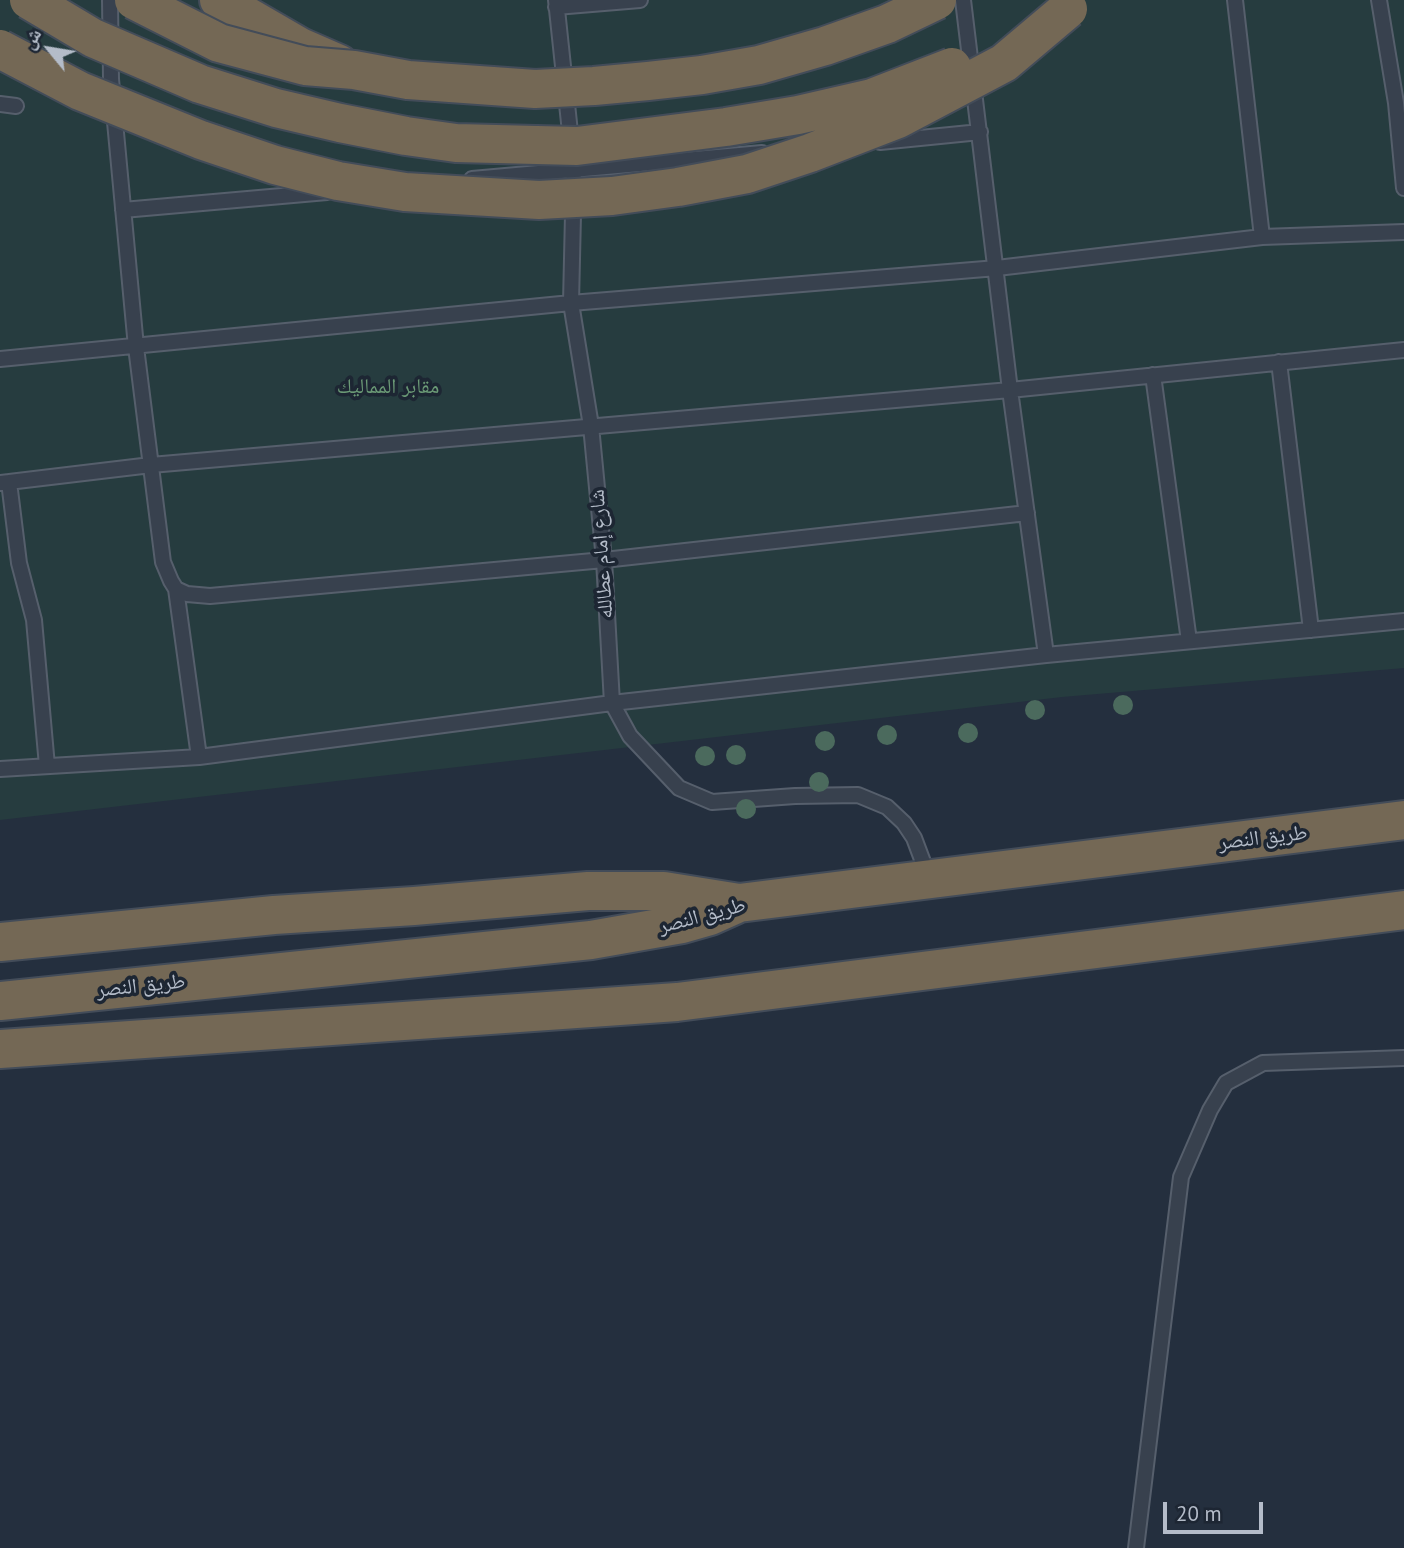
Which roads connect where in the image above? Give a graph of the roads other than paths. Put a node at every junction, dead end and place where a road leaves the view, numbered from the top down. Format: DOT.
graph roads {
  1 [pos="29,0"];
  2 [pos="110,0"];
  3 [pos="134,0"];
  4 [pos="219,0"];
  5 [pos="640,0"];
  6 [pos="937,0"];
  7 [pos="963,0"];
  8 [pos="1235,0"];
  9 [pos="1379,0"];
  10 [pos="556,4"];
  11 [pos="1074,4"];
  12 [pos="0,49"];
  13 [pos="354,70"];
  14 [pos="1400,103"];
  15 [pos="0,104"];
  16 [pos="16,106"];
  17 [pos="980,132"];
  18 [pos="574,170"];
  19 [pos="1404,188"];
  20 [pos="123,210"];
  21 [pos="1404,232"];
  22 [pos="1262,237"];
  23 [pos="997,268"];
  24 [pos="571,303"];
  25 [pos="136,347"];
  26 [pos="1404,350"];
  27 [pos="0,359"];
  28 [pos="1279,362"];
  29 [pos="1153,375"];
  30 [pos="1010,390"];
  31 [pos="591,426"];
  32 [pos="151,465"];
  33 [pos="5,483"];
  34 [pos="1027,513"];
  35 [pos="604,560"];
  36 [pos="176,589"];
  37 [pos="1404,621"];
  38 [pos="1311,630"];
  39 [pos="1189,641"];
  40 [pos="1046,655"];
  41 [pos="612,703"];
  42 [pos="199,757"];
  43 [pos="47,766"];
  44 [pos="0,769"];
  45 [pos="1404,820"];
  46 [pos="930,879"];
  47 [pos="739,903"];
  48 [pos="1404,910"];
  49 [pos="0,942"];
  50 [pos="0,1001"];
  51 [pos="0,1049"];
  52 [pos="1404,1058"];
  53 [pos="1136,1548"];
  1 -- 11 [label="highway, bridge"];
  2 -- 20 [label="lane"];
  3 -- 13 [label="highway, bridge"];
  4 -- 13 [label="highway"];
  5 -- 10 [label="lane"];
  6 -- 13 [label="highway, bridge"];
  7 -- 17 [label="lane"];
  8 -- 22 [label="lane"];
  9 -- 14 [label="lane"];
  10 -- 18 [label="lane, شارع إمام عطالله"];
  11 -- 12 [label="highway, bridge"];
  14 -- 19 [label="lane"];
  15 -- 16 [label="lane"];
  17 -- 18 [label="lane"];
  17 -- 23 [label="lane"];
  18 -- 20 [label="lane"];
  18 -- 24 [label="lane, شارع إمام عطالله"];
  20 -- 25 [label="lane"];
  21 -- 22 [label="lane"];
  22 -- 23 [label="lane"];
  23 -- 24 [label="lane"];
  23 -- 30 [label="lane"];
  24 -- 25 [label="lane"];
  24 -- 31 [label="lane, شارع إمام عطالله"];
  25 -- 27 [label="lane"];
  25 -- 32 [label="lane"];
  26 -- 28 [label="lane"];
  28 -- 29 [label="lane"];
  28 -- 38 [label="lane"];
  29 -- 30 [label="lane"];
  29 -- 39 [label="lane"];
  30 -- 31 [label="lane"];
  30 -- 34 [label="lane"];
  31 -- 32 [label="lane"];
  31 -- 35 [label="lane, شارع إمام عطالله"];
  32 -- 33 [label="lane"];
  32 -- 36 [label="lane"];
  33 -- 43 [label="lane"];
  34 -- 35 [label="lane"];
  34 -- 40 [label="lane"];
  35 -- 36 [label="lane"];
  35 -- 41 [label="lane, شارع إمام عطالله"];
  36 -- 42 [label="lane"];
  37 -- 38 [label="lane"];
  38 -- 39 [label="lane"];
  39 -- 40 [label="lane"];
  40 -- 41 [label="lane"];
  41 -- 42 [label="lane"];
  41 -- 46 [label="lane, شارع إمام عطالله"];
  42 -- 43 [label="lane"];
  43 -- 44 [label="lane"];
  45 -- 46 [label="highway, طريق النصر"];
  46 -- 47 [label="highway, طريق النصر"];
  47 -- 49 [label="highway"];
  47 -- 50 [label="highway, طريق النصر"];
  48 -- 51 [label="highway"];
  52 -- 53 [label="lane"];
}
